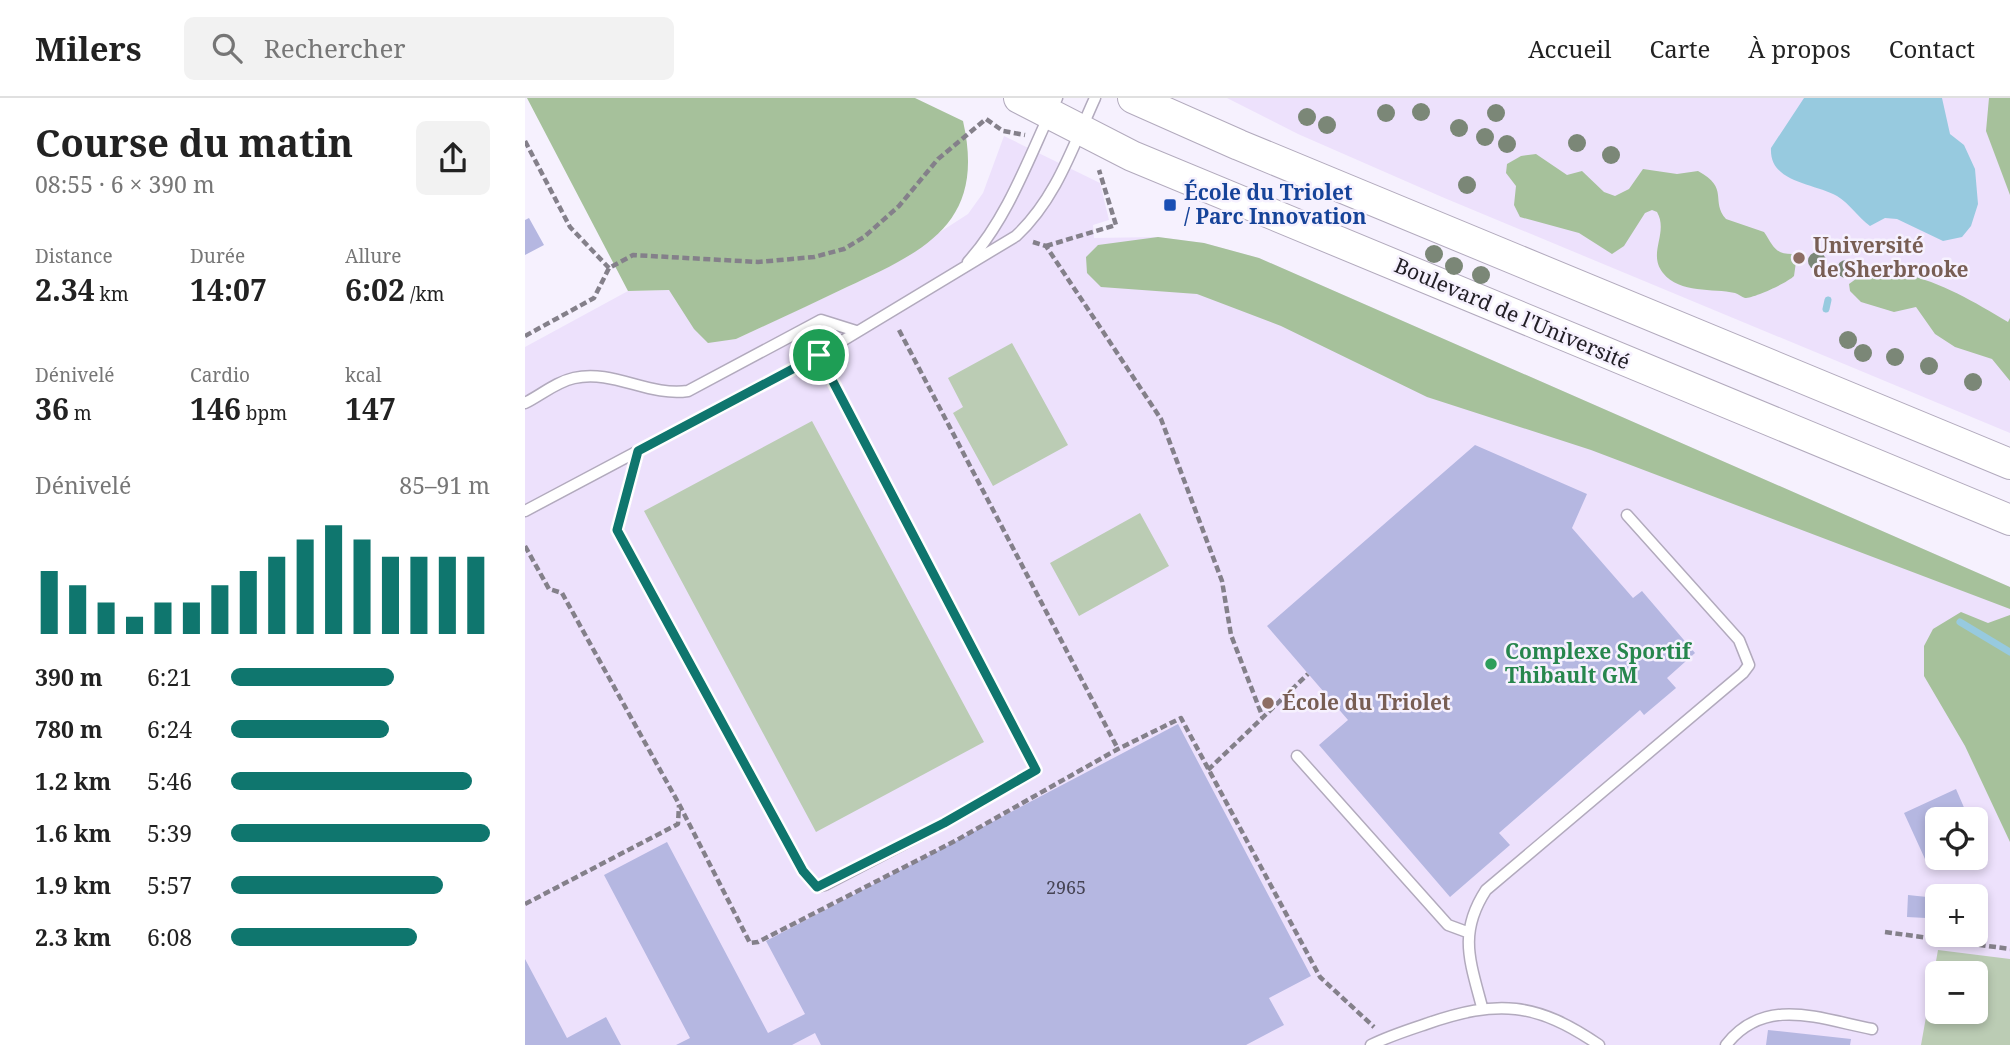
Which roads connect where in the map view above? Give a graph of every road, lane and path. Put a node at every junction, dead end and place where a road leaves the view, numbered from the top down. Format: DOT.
graph roads {
  1 [pos="1019,98"];
  2 [pos="1095,98"];
  3 [pos="1133,98"];
  4 [pos="1053,106"];
  5 [pos="1005,129"];
  6 [pos="1080,131"];
  7 [pos="525,141"];
  8 [pos="1102,174"];
  9 [pos="609,268"];
  10 [pos="955,274"];
  11 [pos="899,330"];
  12 [pos="856,331"];
  13 [pos="525,336"];
  14 [pos="819,355"];
  15 [pos="525,403"];
  16 [pos="638,451"];
  17 [pos="2010,464"];
  18 [pos="525,512"];
  19 [pos="1627,515"];
  20 [pos="2010,520"];
  21 [pos="1308,674"];
  22 [pos="1263,718"];
  23 [pos="1118,749"];
  24 [pos="1297,756"];
  25 [pos="1209,770"];
  26 [pos="679,804"];
  27 [pos="525,904"];
  28 [pos="1467,932"];
  29 [pos="1885,932"];
  30 [pos="2010,949"];
  31 [pos="1482,1007"];
  32 [pos="1873,1029"];
  33 [pos="1371,1045"];
  34 [pos="1599,1045"];
  35 [pos="1726,1045"];
  1 -- 4 [label="main road, Boulevard de l'Université"];
  2 -- 6 [label="lane"];
  3 -- 17 [label="main road"];
  4 -- 6 [label="main road, Boulevard de l'Université"];
  4 -- 10 [label="lane"];
  5 -- 9 [label="path"];
  6 -- 10 [label="lane"];
  6 -- 20 [label="main road, Boulevard de l'Université"];
  7 -- 9 [label="path"];
  8 -- 22 [label="path"];
  9 -- 13 [label="path"];
  10 -- 12 [label="lane"];
  11 -- 23 [label="path"];
  12 -- 14 [label="lane"];
  12 -- 15 [label="lane"];
  14 -- 16 [label="lane"];
  14 -- 16 [label="lane"];
  16 -- 18 [label="lane"];
  19 -- 28 [label="lane"];
  21 -- 22 [label="path"];
  22 -- 25 [label="path"];
  24 -- 28 [label="lane"];
  26 -- 27 [label="path"];
  28 -- 31 [label="lane"];
  29 -- 30 [label="path"];
  31 -- 33 [label="lane"];
  31 -- 34 [label="lane"];
  32 -- 35 [label="lane"];
}
